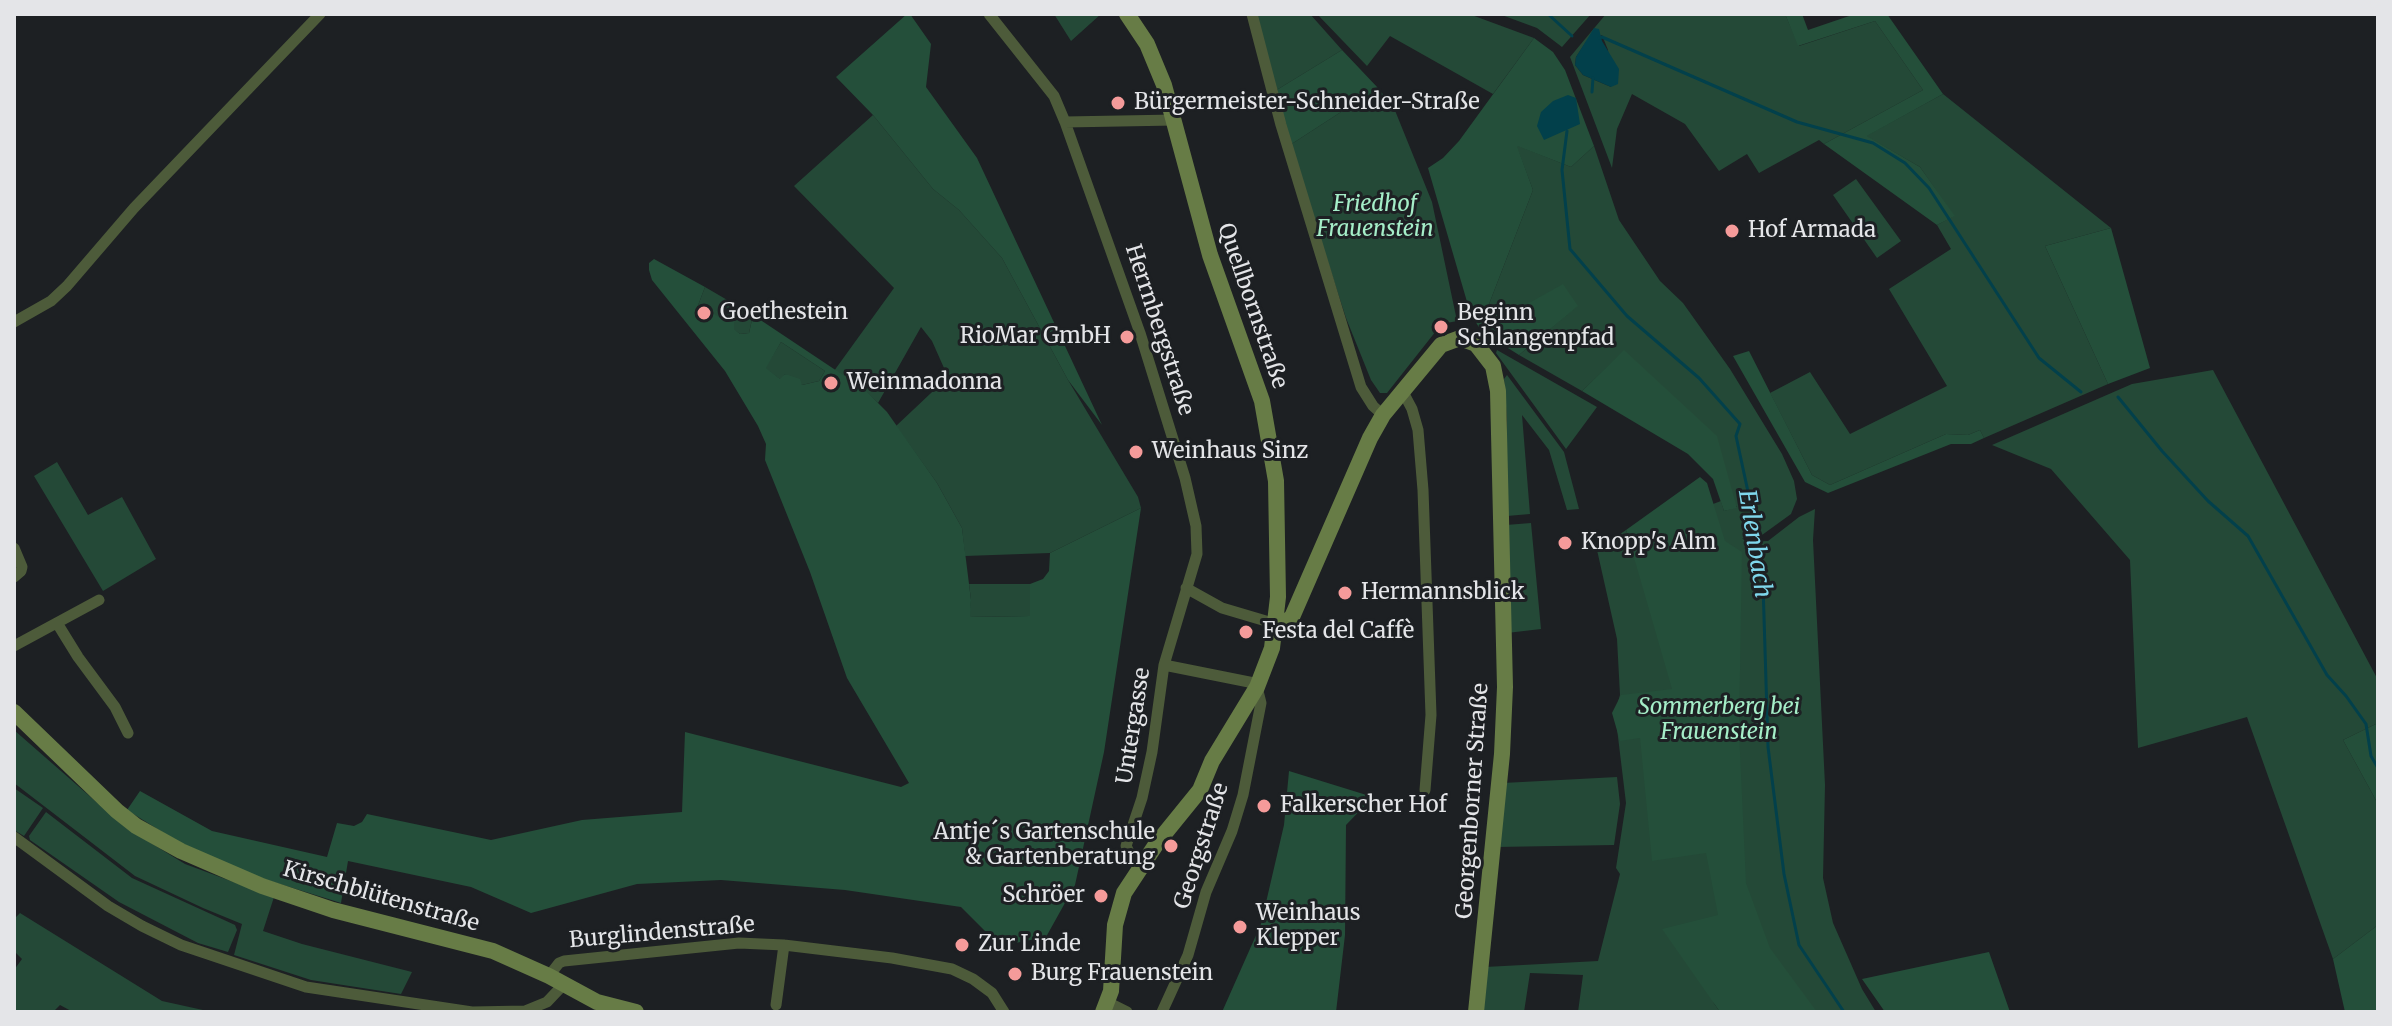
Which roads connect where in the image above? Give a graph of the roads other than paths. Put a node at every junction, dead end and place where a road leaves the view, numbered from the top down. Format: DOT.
graph roads {
  1 [pos="320,14"];
  2 [pos="989,14"];
  3 [pos="1127,14"];
  4 [pos="1252,14"];
  5 [pos="1175,120"];
  6 [pos="1065,122"];
  7 [pos="14,322"];
  8 [pos="1403,392"];
  9 [pos="1383,415"];
  10 [pos="14,548"];
  11 [pos="14,577"];
  12 [pos="1186,588"];
  13 [pos="99,600"];
  14 [pos="57,623"];
  15 [pos="1276,624"];
  16 [pos="14,646"];
  17 [pos="1164,665"];
  18 [pos="1258,686"];
  19 [pos="14,712"];
  20 [pos="128,733"];
  21 [pos="1425,790"];
  22 [pos="14,837"];
  23 [pos="1141,864"];
  24 [pos="784,945"];
  25 [pos="556,980"];
  26 [pos="776,1005"];
  27 [pos="1105,1007"];
  28 [pos="636,1012"];
  29 [pos="1004,1012"];
  30 [pos="1127,1012"];
  31 [pos="1162,1012"];
  32 [pos="1476,1012"];
  1 -- 7 [label="street"];
  2 -- 6 [label="street, Herrnbergstraße"];
  3 -- 5 [label="main road, Quellbornstraße"];
  4 -- 9 [label="street"];
  5 -- 6 [label="street"];
  5 -- 15 [label="main road, Quellbornstraße"];
  6 -- 12 [label="street, Herrnbergstraße"];
  8 -- 9 [label="main road, Georgenborner Straße"];
  8 -- 21 [label="street"];
  8 -- 32 [label="main road, Georgenborner Straße"];
  9 -- 15 [label="main road, Georgenborner Straße"];
  10 -- 11 [label="street"];
  12 -- 15 [label="street"];
  12 -- 17 [label="street, Untergasse"];
  13 -- 14 [label="street"];
  14 -- 16 [label="street"];
  14 -- 20 [label="street"];
  15 -- 18 [label="main road"];
  17 -- 18 [label="street"];
  17 -- 23 [label="street, Untergasse"];
  18 -- 23 [label="main road"];
  18 -- 31 [label="street, Georgstraße"];
  19 -- 25 [label="main road, Kirschblütenstraße"];
  22 -- 25 [label="street, Burglindenstraße"];
  23 -- 27 [label="main road"];
  24 -- 25 [label="street, Burglindenstraße"];
  24 -- 26 [label="street, Burglindenstraße"];
  24 -- 29 [label="street, Burglindenstraße"];
  25 -- 28 [label="main road, Kirschblütenstraße"];
  27 -- 30 [label="street"];
}
